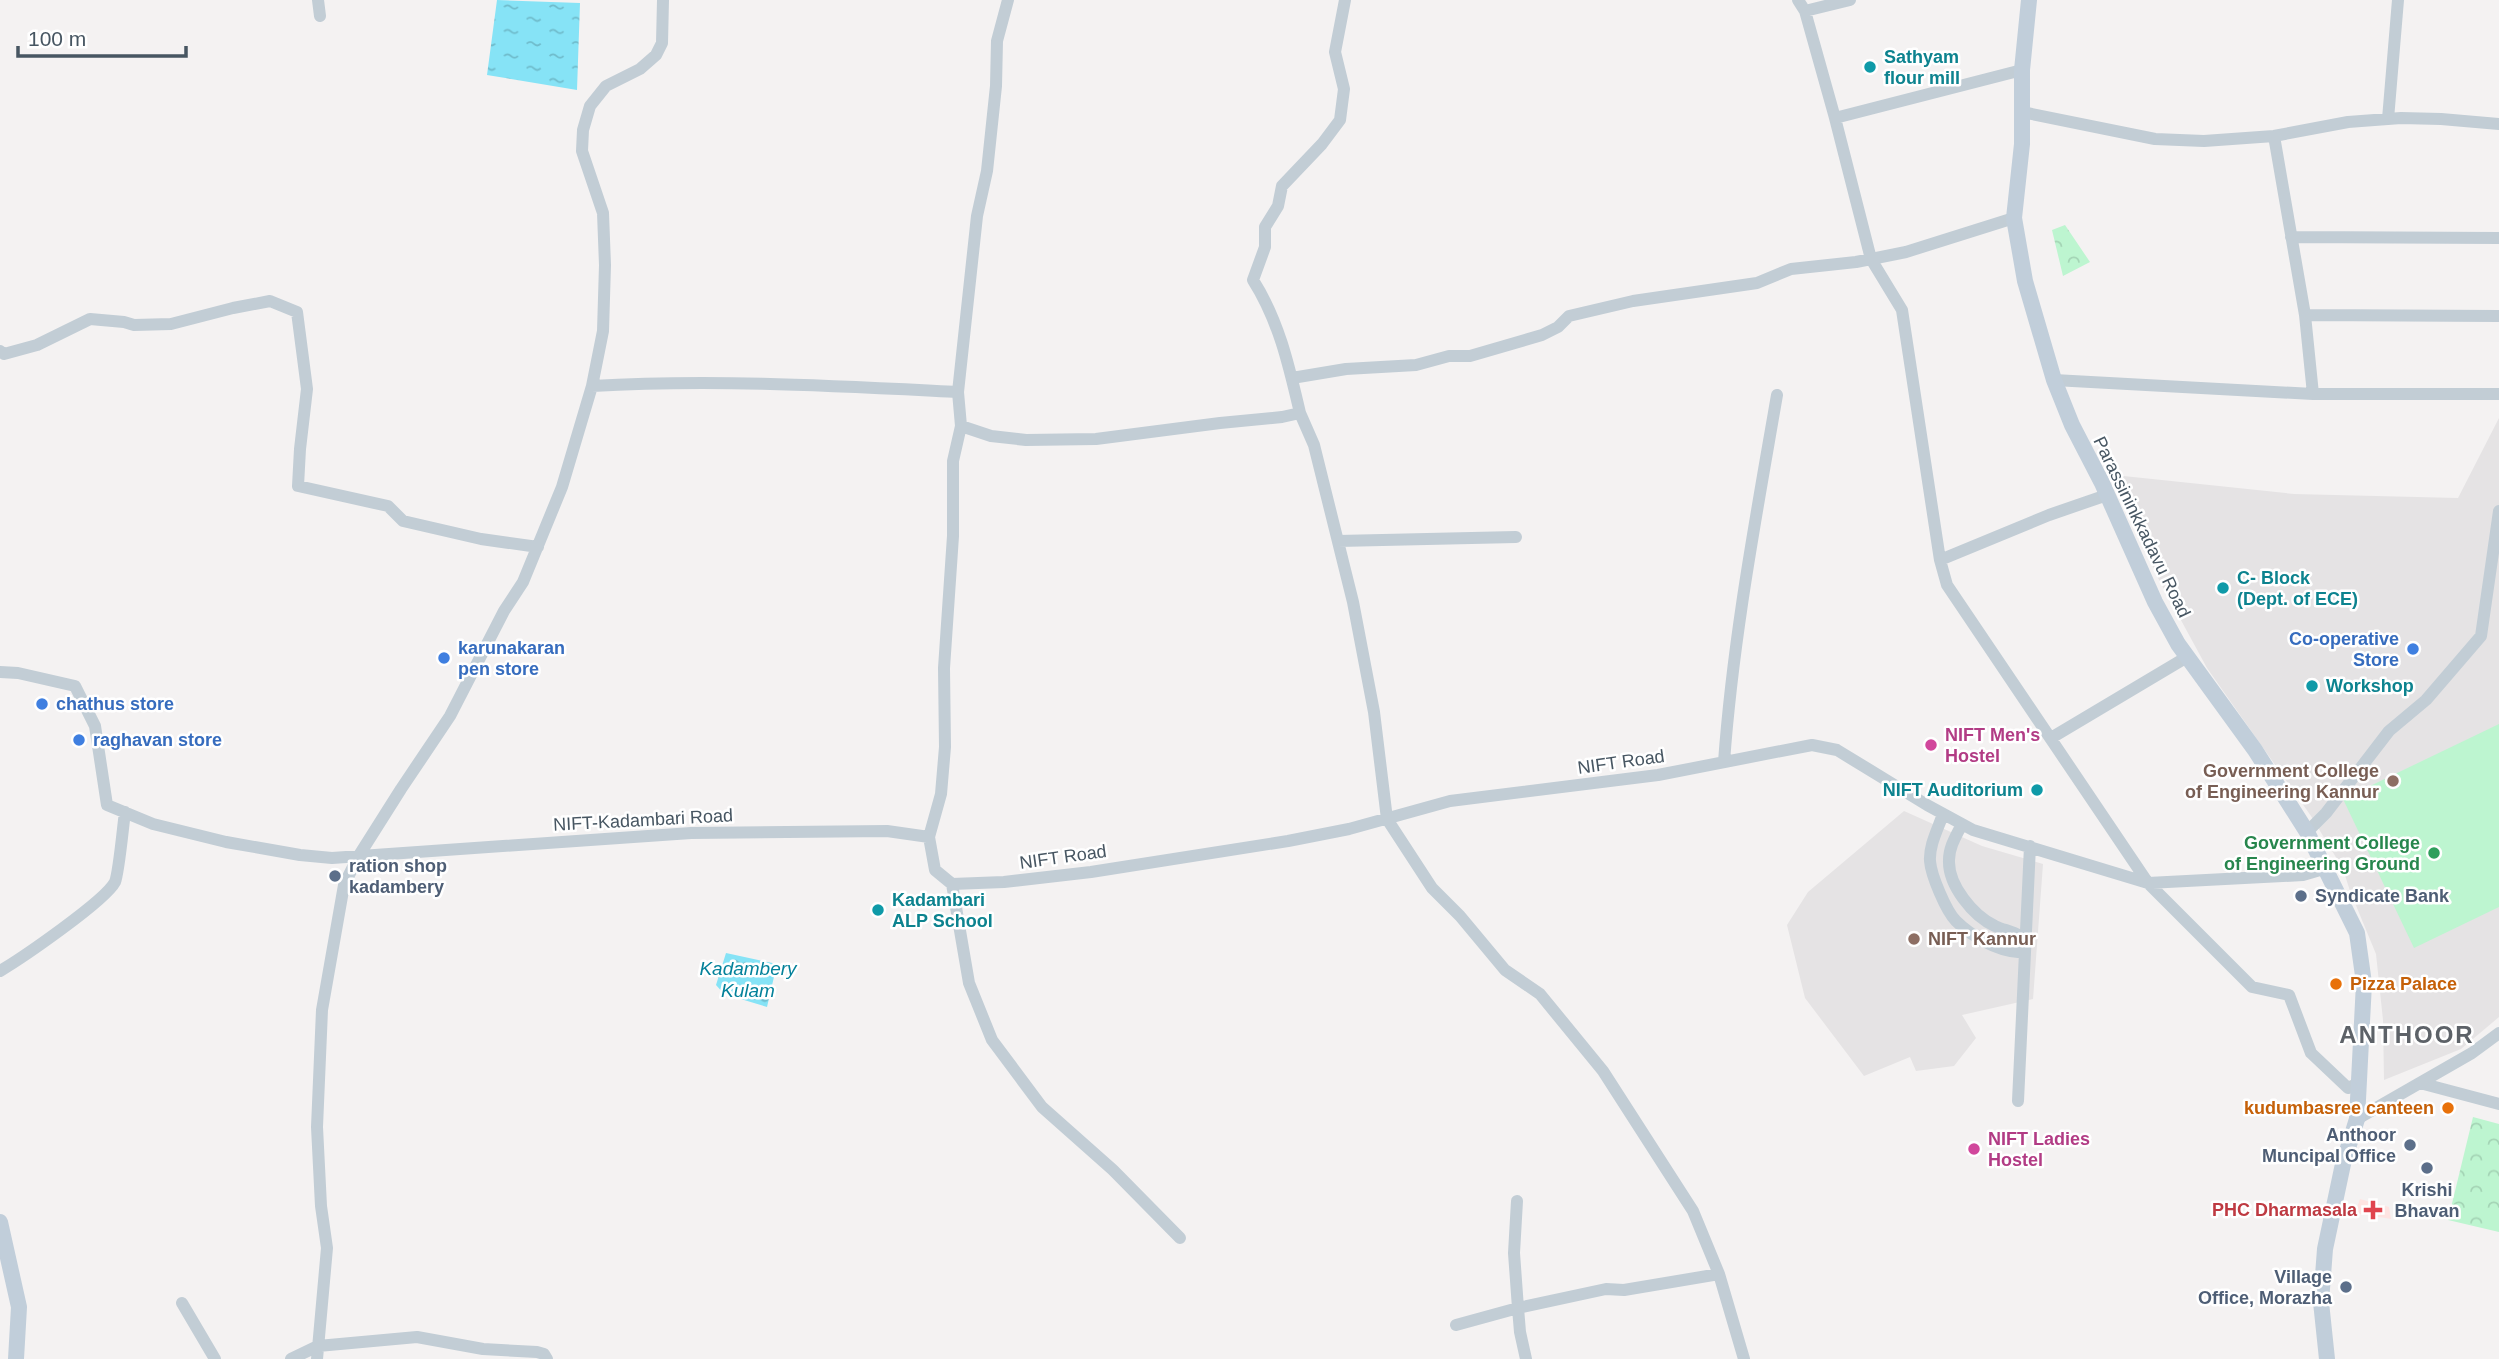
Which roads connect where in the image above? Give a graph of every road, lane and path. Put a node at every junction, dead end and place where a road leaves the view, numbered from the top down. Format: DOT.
graph roads {
  1 [pos="318,0"];
  2 [pos="663,0"];
  3 [pos="1008,0"];
  4 [pos="1345,0"];
  5 [pos="1850,0"];
  6 [pos="2029,0"];
  7 [pos="2398,0"];
  8 [pos="1802,6"];
  9 [pos="320,16"];
  10 [pos="2022,70"];
  11 [pos="2022,112"];
  12 [pos="1835,118"];
  13 [pos="2388,119"];
  14 [pos="2499,124"];
  15 [pos="2274,136"];
  16 [pos="2014,218"];
  17 [pos="2291,237"];
  18 [pos="2499,238"];
  19 [pos="1871,259"];
  20 [pos="2305,315"];
  21 [pos="2499,316"];
  22 [pos="0,351"];
  23 [pos="1292,378"];
  24 [pos="2054,380"];
  25 [pos="592,386"];
  26 [pos="958,392"];
  27 [pos="2499,393"];
  28 [pos="2313,394"];
  29 [pos="1777,395"];
  30 [pos="1300,413"];
  31 [pos="961,426"];
  32 [pos="2107,495"];
  33 [pos="2499,511"];
  34 [pos="1516,537"];
  35 [pos="1338,541"];
  36 [pos="538,547"];
  37 [pos="1940,560"];
  38 [pos="2188,657"];
  39 [pos="0,672"];
  40 [pos="2051,738"];
  41 [pos="1724,762"];
  42 [pos="125,812"];
  43 [pos="1943,814"];
  44 [pos="1387,819"];
  45 [pos="1962,824"];
  46 [pos="2307,832"];
  47 [pos="929,837"];
  48 [pos="2030,846"];
  49 [pos="358,857"];
  50 [pos="2326,868"];
  51 [pos="2148,883"];
  52 [pos="952,884"];
  53 [pos="0,971"];
  54 [pos="2499,1033"];
  55 [pos="2359,1083"];
  56 [pos="2420,1083"];
  57 [pos="2018,1101"];
  58 [pos="2499,1104"];
  59 [pos="2357,1119"];
  60 [pos="1517,1201"];
  61 [pos="0,1222"];
  62 [pos="1180,1238"];
  63 [pos="1719,1274"];
  64 [pos="182,1303"];
  65 [pos="1518,1308"];
  66 [pos="1456,1325"];
  67 [pos="317,1353"];
  68 [pos="16,1359"];
  69 [pos="215,1359"];
  70 [pos="291,1359"];
  71 [pos="547,1359"];
  72 [pos="1526,1359"];
  73 [pos="1744,1359"];
  74 [pos="2327,1359"];
  1 -- 9 [label="street"];
  2 -- 25 [label="street"];
  3 -- 26 [label="street"];
  4 -- 23 [label="street"];
  5 -- 8 [label="street"];
  6 -- 10 [label="main road, Parassininkkadavu Road"];
  7 -- 13 [label="street"];
  8 -- 12 [label="street"];
  10 -- 11 [label="main road, Parassininkkadavu Road"];
  10 -- 12 [label="street"];
  11 -- 15 [label="street"];
  11 -- 16 [label="main road, Parassininkkadavu Road"];
  12 -- 19 [label="street"];
  13 -- 14 [label="street"];
  13 -- 15 [label="street"];
  15 -- 17 [label="street"];
  16 -- 19 [label="street"];
  16 -- 24 [label="main road, Parassininkkadavu Road"];
  17 -- 18 [label="street"];
  17 -- 20 [label="street"];
  19 -- 23 [label="street"];
  19 -- 37 [label="street"];
  20 -- 21 [label="street"];
  20 -- 28 [label="street"];
  22 -- 36 [label="street"];
  23 -- 30 [label="street"];
  24 -- 28 [label="street"];
  24 -- 32 [label="main road, Parassininkkadavu Road"];
  25 -- 26 [label="street"];
  25 -- 36 [label="street"];
  26 -- 31 [label="street"];
  27 -- 28 [label="street"];
  29 -- 41 [label="street"];
  30 -- 31 [label="street"];
  30 -- 35 [label="street"];
  31 -- 47 [label="street"];
  32 -- 37 [label="street"];
  32 -- 38 [label="main road, Parassininkkadavu Road"];
  33 -- 46 [label="street"];
  34 -- 35 [label="street"];
  35 -- 44 [label="street"];
  36 -- 49 [label="street"];
  37 -- 40 [label="street"];
  38 -- 40 [label="street"];
  38 -- 46 [label="main road, Parassininkkadavu Road"];
  39 -- 42 [label="street"];
  40 -- 51 [label="street"];
  41 -- 43 [label="street, NIFT Road"];
  41 -- 44 [label="street, NIFT Road"];
  42 -- 49 [label="street, NIFT-Kadambari Road"];
  42 -- 53 [label="street"];
  43 -- 45 [label="street, NIFT Road"];
  43 -- 45 [label="street"];
  44 -- 52 [label="street, NIFT Road"];
  44 -- 63 [label="street"];
  45 -- 48 [label="street, NIFT Road"];
  46 -- 50 [label="main road, Parassininkkadavu Road"];
  47 -- 49 [label="street, NIFT-Kadambari Road"];
  47 -- 52 [label="street"];
  48 -- 51 [label="street, NIFT Road"];
  48 -- 57 [label="street"];
  49 -- 67 [label="street"];
  50 -- 51 [label="street, NIFT Road"];
  50 -- 55 [label="main road, Parassininkkadavu Road"];
  51 -- 55 [label="street"];
  52 -- 62 [label="street"];
  54 -- 56 [label="street"];
  55 -- 59 [label="main road, Parassininkkadavu Road"];
  56 -- 58 [label="street"];
  56 -- 59 [label="street"];
  59 -- 74 [label="main road, Parassininkkadavu Road"];
  60 -- 65 [label="street"];
  61 -- 68 [label="main road"];
  63 -- 65 [label="street"];
  63 -- 73 [label="street"];
  64 -- 69 [label="street"];
  65 -- 66 [label="street"];
  65 -- 72 [label="street"];
  67 -- 70 [label="street"];
  67 -- 71 [label="street"];
}
